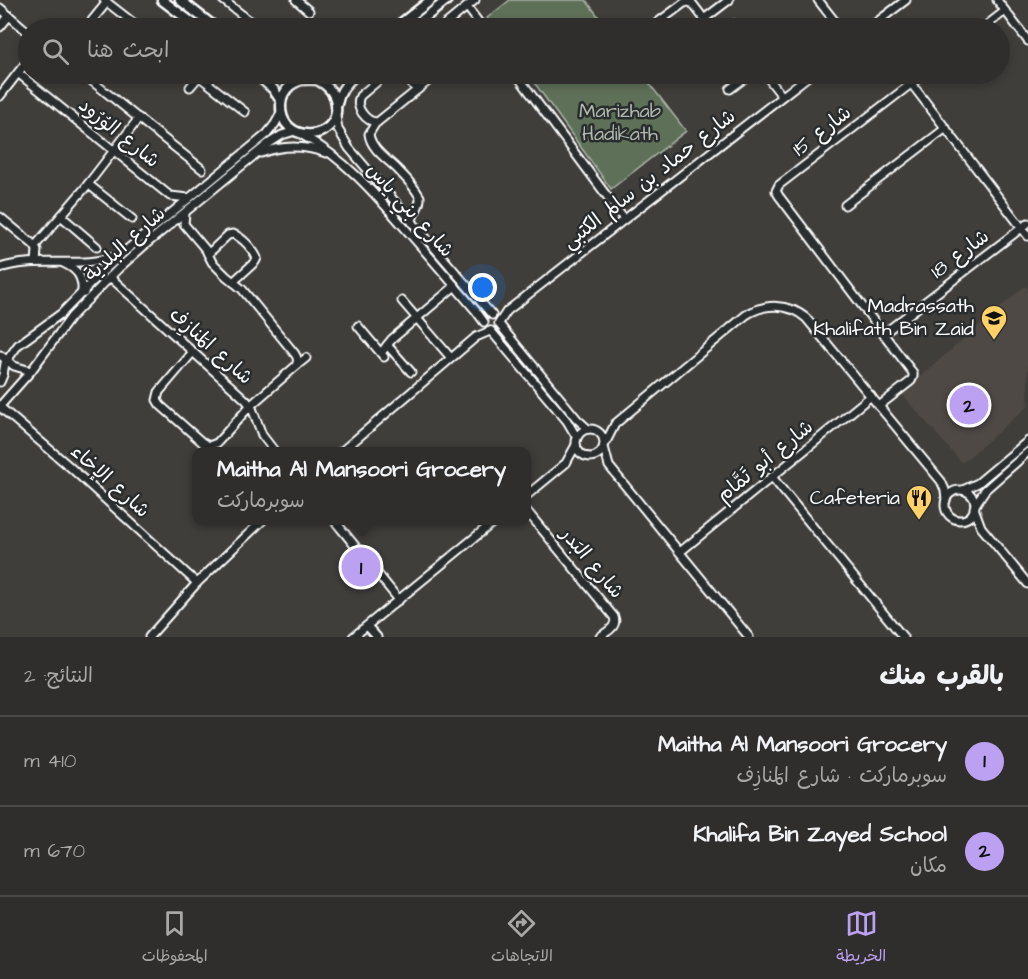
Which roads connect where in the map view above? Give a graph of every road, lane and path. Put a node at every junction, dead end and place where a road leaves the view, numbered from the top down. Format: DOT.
graph roads {
  1 [pos="162,0"];
  2 [pos="180,0"];
  3 [pos="223,0"];
  4 [pos="296,0"];
  5 [pos="430,0"];
  6 [pos="447,0"];
  7 [pos="476,0"];
  8 [pos="729,0"];
  9 [pos="818,0"];
  10 [pos="906,0"];
  11 [pos="997,0"];
  12 [pos="105,1"];
  13 [pos="0,8"];
  14 [pos="467,8"];
  15 [pos="1005,11"];
  16 [pos="309,12"];
  17 [pos="9,16"];
  18 [pos="93,18"];
  19 [pos="127,18"];
  20 [pos="186,18"];
  21 [pos="203,18"];
  22 [pos="246,18"];
  23 [pos="408,18"];
  24 [pos="424,18"];
  25 [pos="454,18"];
  26 [pos="475,18"];
  27 [pos="664,18"];
  28 [pos="703,18"];
  29 [pos="705,18"];
  30 [pos="832,18"];
  31 [pos="883,18"];
  32 [pos="996,18"];
  33 [pos="18,24"];
  34 [pos="0,27"];
  35 [pos="1028,41"];
  36 [pos="18,73"];
  37 [pos="32,84"];
  38 [pos="96,84"];
  39 [pos="192,84"];
  40 [pos="211,84"];
  41 [pos="268,84"];
  42 [pos="293,84"];
  43 [pos="323,84"];
  44 [pos="346,84"];
  45 [pos="375,84"];
  46 [pos="412,84"];
  47 [pos="424,84"];
  48 [pos="523,84"];
  49 [pos="737,84"];
  50 [pos="773,84"];
  51 [pos="798,84"];
  52 [pos="910,84"];
  53 [pos="912,84"];
  54 [pos="190,87"];
  55 [pos="730,89"];
  56 [pos="417,90"];
  57 [pos="0,96"];
  58 [pos="782,96"];
  59 [pos="281,101"];
  60 [pos="336,110"];
  61 [pos="245,112"];
  62 [pos="281,113"];
  63 [pos="365,116"];
  64 [pos="139,118"];
  65 [pos="377,122"];
  66 [pos="946,128"];
  67 [pos="297,132"];
  68 [pos="377,150"];
  69 [pos="114,151"];
  70 [pos="256,154"];
  71 [pos="334,155"];
  72 [pos="202,169"];
  73 [pos="88,184"];
  74 [pos="170,196"];
  75 [pos="189,198"];
  76 [pos="844,205"];
  77 [pos="415,210"];
  78 [pos="403,212"];
  79 [pos="185,213"];
  80 [pos="169,214"];
  81 [pos="61,216"];
  82 [pos="0,217"];
  83 [pos="132,219"];
  84 [pos="624,219"];
  85 [pos="173,222"];
  86 [pos="412,222"];
  87 [pos="184,224"];
  88 [pos="1025,225"];
  89 [pos="1028,236"];
  90 [pos="35,246"];
  91 [pos="97,247"];
  92 [pos="124,252"];
  93 [pos="208,254"];
  94 [pos="36,261"];
  95 [pos="61,262"];
  96 [pos="113,262"];
  97 [pos="0,268"];
  98 [pos="119,268"];
  99 [pos="110,277"];
  100 [pos="233,282"];
  101 [pos="455,286"];
  102 [pos="82,292"];
  103 [pos="88,299"];
  104 [pos="402,301"];
  105 [pos="507,311"];
  106 [pos="492,315"];
  107 [pos="417,318"];
  108 [pos="484,322"];
  109 [pos="500,323"];
  110 [pos="358,326"];
  111 [pos="491,331"];
  112 [pos="883,334"];
  113 [pos="476,337"];
  114 [pos="387,345"];
  115 [pos="0,350"];
  116 [pos="14,350"];
  117 [pos="194,352"];
  118 [pos="0,355"];
  119 [pos="306,358"];
  120 [pos="451,358"];
  121 [pos="6,361"];
  122 [pos="296,366"];
  123 [pos="31,371"];
  124 [pos="411,372"];
  125 [pos="0,382"];
  126 [pos="870,396"];
  127 [pos="0,406"];
  128 [pos="250,406"];
  129 [pos="879,406"];
  130 [pos="615,424"];
  131 [pos="591,429"];
  132 [pos="577,441"];
  133 [pos="1028,441"];
  134 [pos="605,446"];
  135 [pos="271,447"];
  136 [pos="347,447"];
  137 [pos="1028,452"];
  138 [pos="589,457"];
  139 [pos="566,463"];
  140 [pos="609,466"];
  141 [pos="771,477"];
  142 [pos="941,481"];
  143 [pos="961,490"];
  144 [pos="531,492"];
  145 [pos="945,500"];
  146 [pos="975,507"];
  147 [pos="531,516"];
  148 [pos="965,519"];
  149 [pos="258,525"];
  150 [pos="338,525"];
  151 [pos="490,525"];
  152 [pos="981,527"];
  153 [pos="680,552"];
  154 [pos="197,583"];
  155 [pos="1028,584"];
  156 [pos="399,600"];
  157 [pos="367,626"];
  158 [pos="149,637"];
  159 [pos="353,637"];
  160 [pos="377,637"];
  161 [pos="600,637"];
  162 [pos="749,637"];
  163 [pos="903,637"];
  1 -- 20 [label="main road"];
  2 -- 21 [label="main road"];
  3 -- 22 [label="street"];
  4 -- 16 [label="street"];
  5 -- 23 [label="main road"];
  6 -- 24 [label="main road"];
  7 -- 14 [label="street"];
  8 -- 29 [label="street"];
  9 -- 30 [label="street"];
  10 -- 31 [label="street"];
  11 -- 15 [label="street"];
  12 -- 18 [label="street"];
  12 -- 19 [label="street"];
  13 -- 17 [label="street"];
  14 -- 25 [label="street"];
  14 -- 26 [label="street"];
  15 -- 32 [label="street"];
  15 -- 35 [label="street"];
  17 -- 33 [label="street"];
  17 -- 34 [label="street"];
  27 -- 28 [label="street"];
  36 -- 57 [label="street"];
  37 -- 69 [label="street, شارع الوُرُود"];
  38 -- 64 [label="street"];
  39 -- 54 [label="street"];
  40 -- 61 [label="street"];
  41 -- 59 [label="main road"];
  42 -- 59 [label="main road"];
  43 -- 60 [label="main road"];
  44 -- 60 [label="main road"];
  45 -- 63 [label="street"];
  46 -- 56 [label="street"];
  47 -- 56 [label="street"];
  48 -- 84 [label="street"];
  49 -- 55 [label="street"];
  50 -- 58 [label="street"];
  51 -- 58 [label="street, شارع حماد بن سالم الكتبي"];
  52 -- 112 [label="street, شارع 15"];
  53 -- 66 [label="street"];
  56 -- 65 [label="street"];
  58 -- 84 [label="street, شارع حماد بن سالم الكتبي"];
  59 -- 62 [label="main road"];
  60 -- 67 [label="main road"];
  60 -- 78 [label="street, شارع بني ياس"];
  62 -- 67 [label="main road"];
  62 -- 75 [label="street, شارع البلدية"];
  63 -- 65 [label="street"];
  63 -- 68 [label="street"];
  64 -- 69 [label="street"];
  64 -- 72 [label="street"];
  65 -- 68 [label="street"];
  66 -- 76 [label="street"];
  66 -- 88 [label="street"];
  67 -- 70 [label="street, شارع البلدية"];
  67 -- 71 [label="street, شارع بني ياس"];
  68 -- 77 [label="street"];
  69 -- 73 [label="street"];
  69 -- 74 [label="street, شارع الوُرُود"];
  70 -- 71 [label="street"];
  70 -- 79 [label="street, شارع البلدية"];
  71 -- 101 [label="street, شارع بني ياس"];
  73 -- 81 [label="street"];
  73 -- 83 [label="street"];
  74 -- 75 [label="street"];
  74 -- 80 [label="street"];
  75 -- 80 [label="street, شارع البلدية"];
  77 -- 78 [label="street"];
  77 -- 86 [label="street"];
  78 -- 86 [label="street, شارع بني ياس"];
  79 -- 85 [label="street, شارع البلدية"];
  79 -- 87 [label="street"];
  80 -- 92 [label="street, شارع البلدية"];
  81 -- 90 [label="street"];
  81 -- 91 [label="street"];
  82 -- 90 [label="street"];
  84 -- 105 [label="street, شارع حماد بن سالم الكتبي"];
  85 -- 87 [label="street"];
  85 -- 98 [label="street, شارع البلدية"];
  86 -- 106 [label="street, شارع بني ياس"];
  87 -- 93 [label="street"];
  88 -- 89 [label="street"];
  88 -- 112 [label="street, شارع 18"];
  90 -- 94 [label="street"];
  92 -- 95 [label="street"];
  92 -- 96 [label="street, شارع البلدية"];
  93 -- 100 [label="street"];
  93 -- 100 [label="street"];
  94 -- 95 [label="street"];
  94 -- 97 [label="street"];
  95 -- 102 [label="street"];
  96 -- 98 [label="street"];
  96 -- 102 [label="street, شارع البلدية"];
  98 -- 99 [label="street, شارع البلدية"];
  99 -- 103 [label="street, شارع البلدية"];
  99 -- 117 [label="street, شارع المَنازِف"];
  100 -- 122 [label="street"];
  101 -- 107 [label="street"];
  101 -- 108 [label="street, شارع بني ياس"];
  102 -- 103 [label="street"];
  102 -- 116 [label="street, شارع البلدية"];
  103 -- 123 [label="street, شارع البلدية"];
  104 -- 107 [label="street"];
  105 -- 106 [label="street, شارع حماد بن سالم الكتبي"];
  105 -- 109 [label="street, شارع حماد بن سالم الكتبي"];
  106 -- 108 [label="street"];
  106 -- 109 [label="street"];
  107 -- 114 [label="street"];
  107 -- 120 [label="street"];
  108 -- 111 [label="street"];
  108 -- 113 [label="street"];
  109 -- 111 [label="street"];
  109 -- 131 [label="street"];
  110 -- 114 [label="street"];
  111 -- 113 [label="street"];
  111 -- 132 [label="street"];
  112 -- 129 [label="street"];
  113 -- 120 [label="street"];
  114 -- 124 [label="street"];
  115 -- 116 [label="street"];
  116 -- 121 [label="street, شارع البلدية"];
  117 -- 128 [label="street, شارع المَنازِف"];
  117 -- 128 [label="street"];
  118 -- 121 [label="street"];
  119 -- 122 [label="street"];
  120 -- 136 [label="street"];
  121 -- 123 [label="street"];
  121 -- 125 [label="street, شارع البلدية"];
  122 -- 128 [label="street"];
  123 -- 127 [label="street, شارع البلدية"];
  126 -- 129 [label="street"];
  126 -- 130 [label="street"];
  126 -- 141 [label="street, شارع أبو تَمَّام"];
  127 -- 154 [label="street, شارع الإخاء"];
  128 -- 135 [label="street, شارع المَنازِف"];
  129 -- 142 [label="street"];
  130 -- 131 [label="street"];
  130 -- 134 [label="street"];
  131 -- 132 [label="street"];
  131 -- 134 [label="street"];
  132 -- 138 [label="street"];
  132 -- 139 [label="street"];
  133 -- 143 [label="street"];
  134 -- 138 [label="street"];
  134 -- 140 [label="street"];
  137 -- 146 [label="street"];
  138 -- 139 [label="street"];
  138 -- 140 [label="street"];
  139 -- 144 [label="street"];
  140 -- 153 [label="street"];
  141 -- 153 [label="street, شارع أبو تَمَّام"];
  141 -- 163 [label="street"];
  142 -- 143 [label="street"];
  142 -- 145 [label="street"];
  143 -- 145 [label="street"];
  143 -- 146 [label="street"];
  145 -- 148 [label="street"];
  146 -- 148 [label="street"];
  146 -- 152 [label="street"];
  147 -- 161 [label="street, شارع البَدر"];
  148 -- 152 [label="street"];
  149 -- 154 [label="street"];
  150 -- 156 [label="street"];
  151 -- 156 [label="street"];
  152 -- 155 [label="street"];
  153 -- 162 [label="street"];
  154 -- 158 [label="street"];
  156 -- 157 [label="street"];
  157 -- 159 [label="street"];
  157 -- 160 [label="street"];
}
